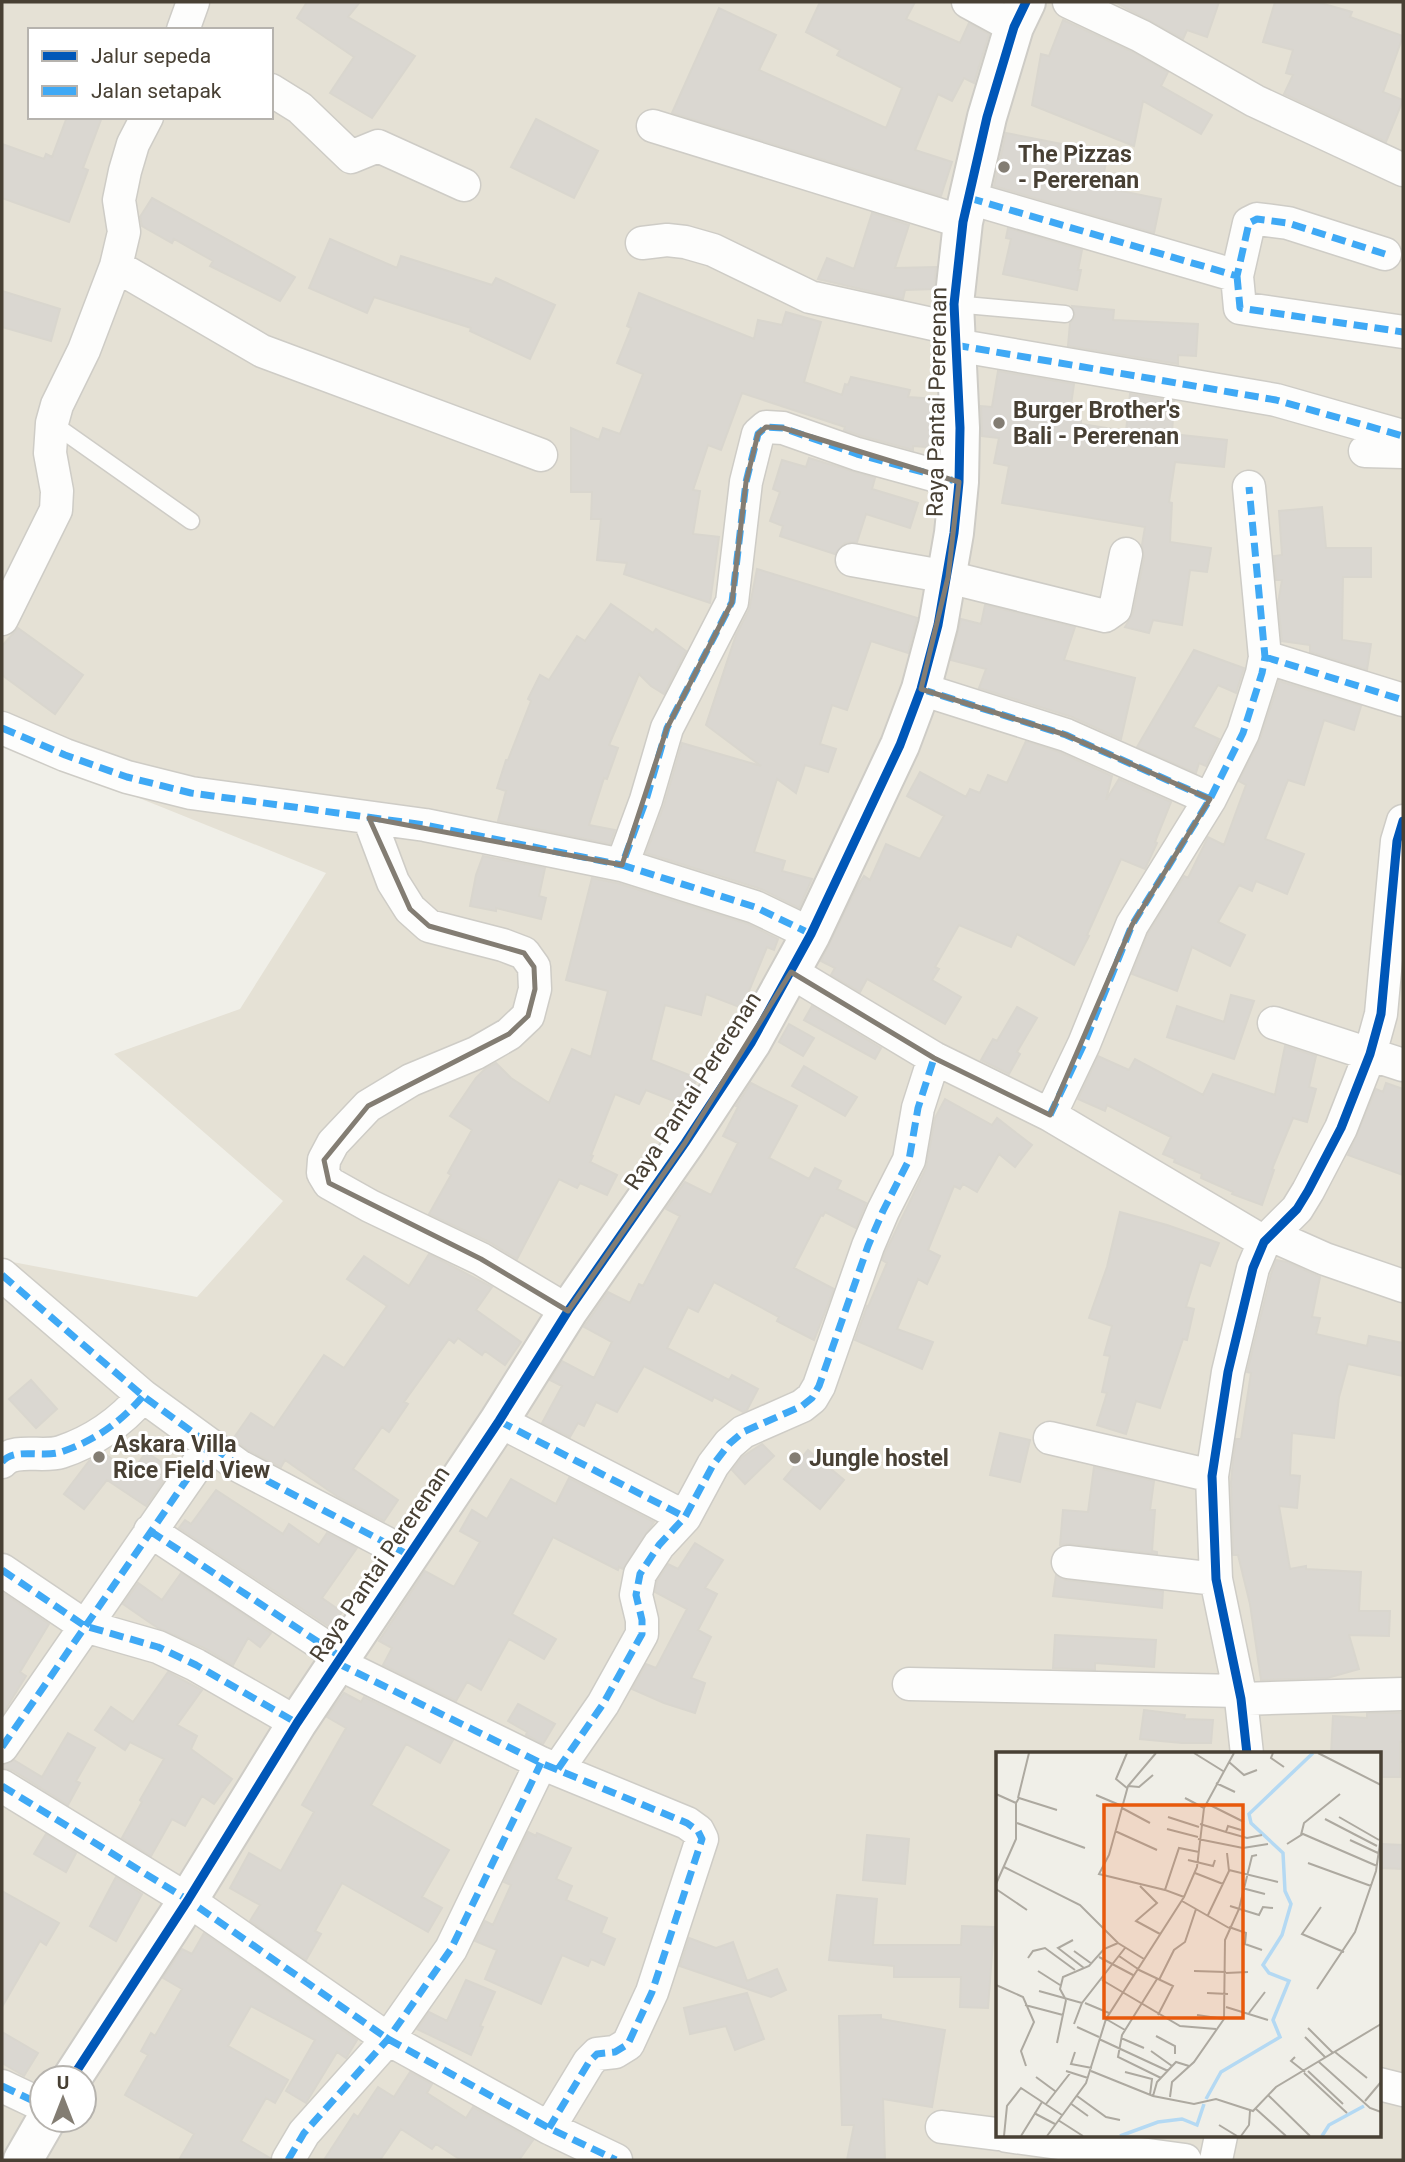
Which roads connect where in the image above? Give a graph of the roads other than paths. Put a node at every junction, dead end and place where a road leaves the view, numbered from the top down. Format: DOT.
graph roads {
  1 [pos="968,2"];
  2 [pos="1069,2"];
  3 [pos="1020,15"];
  4 [pos="273,91"];
  5 [pos="146,119"];
  6 [pos="653,127"];
  7 [pos="1403,170"];
  8 [pos="464,185"];
  9 [pos="966,210"];
  10 [pos="642,243"];
  11 [pos="1385,254"];
  12 [pos="116,266"];
  13 [pos="1237,276"];
  14 [pos="1065,314"];
  15 [pos="955,326"];
  16 [pos="1403,332"];
  17 [pos="52,423"];
  18 [pos="1403,436"];
  19 [pos="1365,451"];
  20 [pos="1403,452"];
  21 [pos="541,455"];
  22 [pos="959,482"];
  23 [pos="1249,487"];
  24 [pos="191,521"];
  25 [pos="1126,554"];
  26 [pos="852,559"];
  27 [pos="948,577"];
  28 [pos="2,619"];
  29 [pos="1265,657"];
  30 [pos="920,689"];
  31 [pos="1403,700"];
  32 [pos="2,728"];
  33 [pos="1210,799"];
  34 [pos="369,818"];
  35 [pos="1401,835"];
  36 [pos="622,865"];
  37 [pos="811,934"];
  38 [pos="791,972"];
  39 [pos="1274,1023"];
  40 [pos="1370,1054"];
  41 [pos="934,1058"];
  42 [pos="1403,1065"];
  43 [pos="1050,1115"];
  44 [pos="1268,1238"];
  45 [pos="2,1275"];
  46 [pos="1403,1286"];
  47 [pos="568,1311"];
  48 [pos="143,1396"];
  49 [pos="499,1421"];
  50 [pos="1050,1438"];
  51 [pos="210,1446"];
  52 [pos="2,1462"];
  53 [pos="1212,1476"];
  54 [pos="685,1517"];
  55 [pos="150,1531"];
  56 [pos="409,1556"];
  57 [pos="1068,1562"];
  58 [pos="2,1570"];
  59 [pos="1216,1579"];
  60 [pos="85,1626"];
  61 [pos="339,1660"];
  62 [pos="909,1684"];
  63 [pos="1240,1695"];
  64 [pos="1403,1695"];
  65 [pos="297,1723"];
  66 [pos="2,1747"];
  67 [pos="1247,1752"];
  68 [pos="549,1766"];
  69 [pos="2,1786"];
  70 [pos="188,1900"];
  71 [pos="388,2039"];
  72 [pos="81,2064"];
  73 [pos="1380,2084"];
  74 [pos="2,2086"];
  75 [pos="1403,2091"];
  76 [pos="28,2098"];
  77 [pos="942,2127"];
  78 [pos="549,2128"];
  79 [pos="38,2134"];
  80 [pos="996,2134"];
  81 [pos="1022,2138"];
  82 [pos="1221,2138"];
  83 [pos="23,2160"];
  84 [pos="288,2160"];
  85 [pos="616,2160"];
  86 [pos="1185,2160"];
  87 [pos="1216,2160"];
  1 -- 3 [label="street"];
  2 -- 7 [label="street"];
  3 -- 9 [label="street, Raya Pantai Pererenan"];
  4 -- 8 [label="street"];
  5 -- 12 [label="street"];
  6 -- 9 [label="street"];
  9 -- 13 [label="street"];
  9 -- 15 [label="street, Raya Pantai Pererenan"];
  10 -- 15 [label="street"];
  11 -- 13 [label="street"];
  12 -- 17 [label="street"];
  12 -- 21 [label="street"];
  13 -- 16 [label="street"];
  14 -- 15 [label="lane"];
  15 -- 18 [label="street"];
  15 -- 22 [label="street, Raya Pantai Pererenan"];
  17 -- 24 [label="lane"];
  17 -- 28 [label="street"];
  19 -- 20 [label="street"];
  22 -- 27 [label="street, Raya Pantai Pererenan"];
  22 -- 36 [label="street"];
  23 -- 29 [label="street"];
  25 -- 27 [label="street"];
  26 -- 27 [label="street"];
  27 -- 30 [label="street, Raya Pantai Pererenan"];
  29 -- 31 [label="street"];
  29 -- 33 [label="street"];
  30 -- 33 [label="street"];
  30 -- 37 [label="street, Raya Pantai Pererenan"];
  32 -- 34 [label="street"];
  33 -- 43 [label="street"];
  34 -- 36 [label="street"];
  34 -- 47 [label="street"];
  35 -- 40 [label="street"];
  36 -- 37 [label="street"];
  37 -- 38 [label="street, Raya Pantai Pererenan"];
  38 -- 41 [label="street"];
  38 -- 47 [label="street, Raya Pantai Pererenan"];
  39 -- 40 [label="street"];
  40 -- 42 [label="street"];
  40 -- 44 [label="street"];
  41 -- 43 [label="street"];
  41 -- 54 [label="street"];
  43 -- 44 [label="street"];
  44 -- 46 [label="street"];
  44 -- 53 [label="street"];
  45 -- 48 [label="street"];
  47 -- 49 [label="street, Raya Pantai Pererenan"];
  48 -- 51 [label="street"];
  48 -- 52 [label="street"];
  49 -- 54 [label="street"];
  49 -- 56 [label="street, Raya Pantai Pererenan"];
  50 -- 53 [label="street"];
  51 -- 55 [label="street"];
  51 -- 56 [label="street"];
  53 -- 59 [label="street"];
  54 -- 68 [label="street"];
  55 -- 60 [label="street"];
  55 -- 61 [label="street"];
  56 -- 61 [label="street, Raya Pantai Pererenan"];
  57 -- 59 [label="street"];
  58 -- 60 [label="street"];
  59 -- 63 [label="street"];
  60 -- 65 [label="street"];
  60 -- 66 [label="street"];
  61 -- 65 [label="street, Raya Pantai Pererenan"];
  61 -- 68 [label="street"];
  62 -- 63 [label="street"];
  63 -- 64 [label="street"];
  63 -- 67 [label="street"];
  65 -- 70 [label="street, Raya Pantai Pererenan"];
  68 -- 71 [label="street"];
  68 -- 78 [label="street"];
  69 -- 70 [label="street"];
  70 -- 71 [label="street"];
  70 -- 72 [label="street, Raya Pantai Pererenan"];
  71 -- 78 [label="street"];
  71 -- 84 [label="street"];
  73 -- 75 [label="street"];
  74 -- 76 [label="street"];
  77 -- 80 [label="street"];
  78 -- 85 [label="street"];
  79 -- 83 [label="street"];
  81 -- 86 [label="street"];
  82 -- 87 [label="street"];
}
